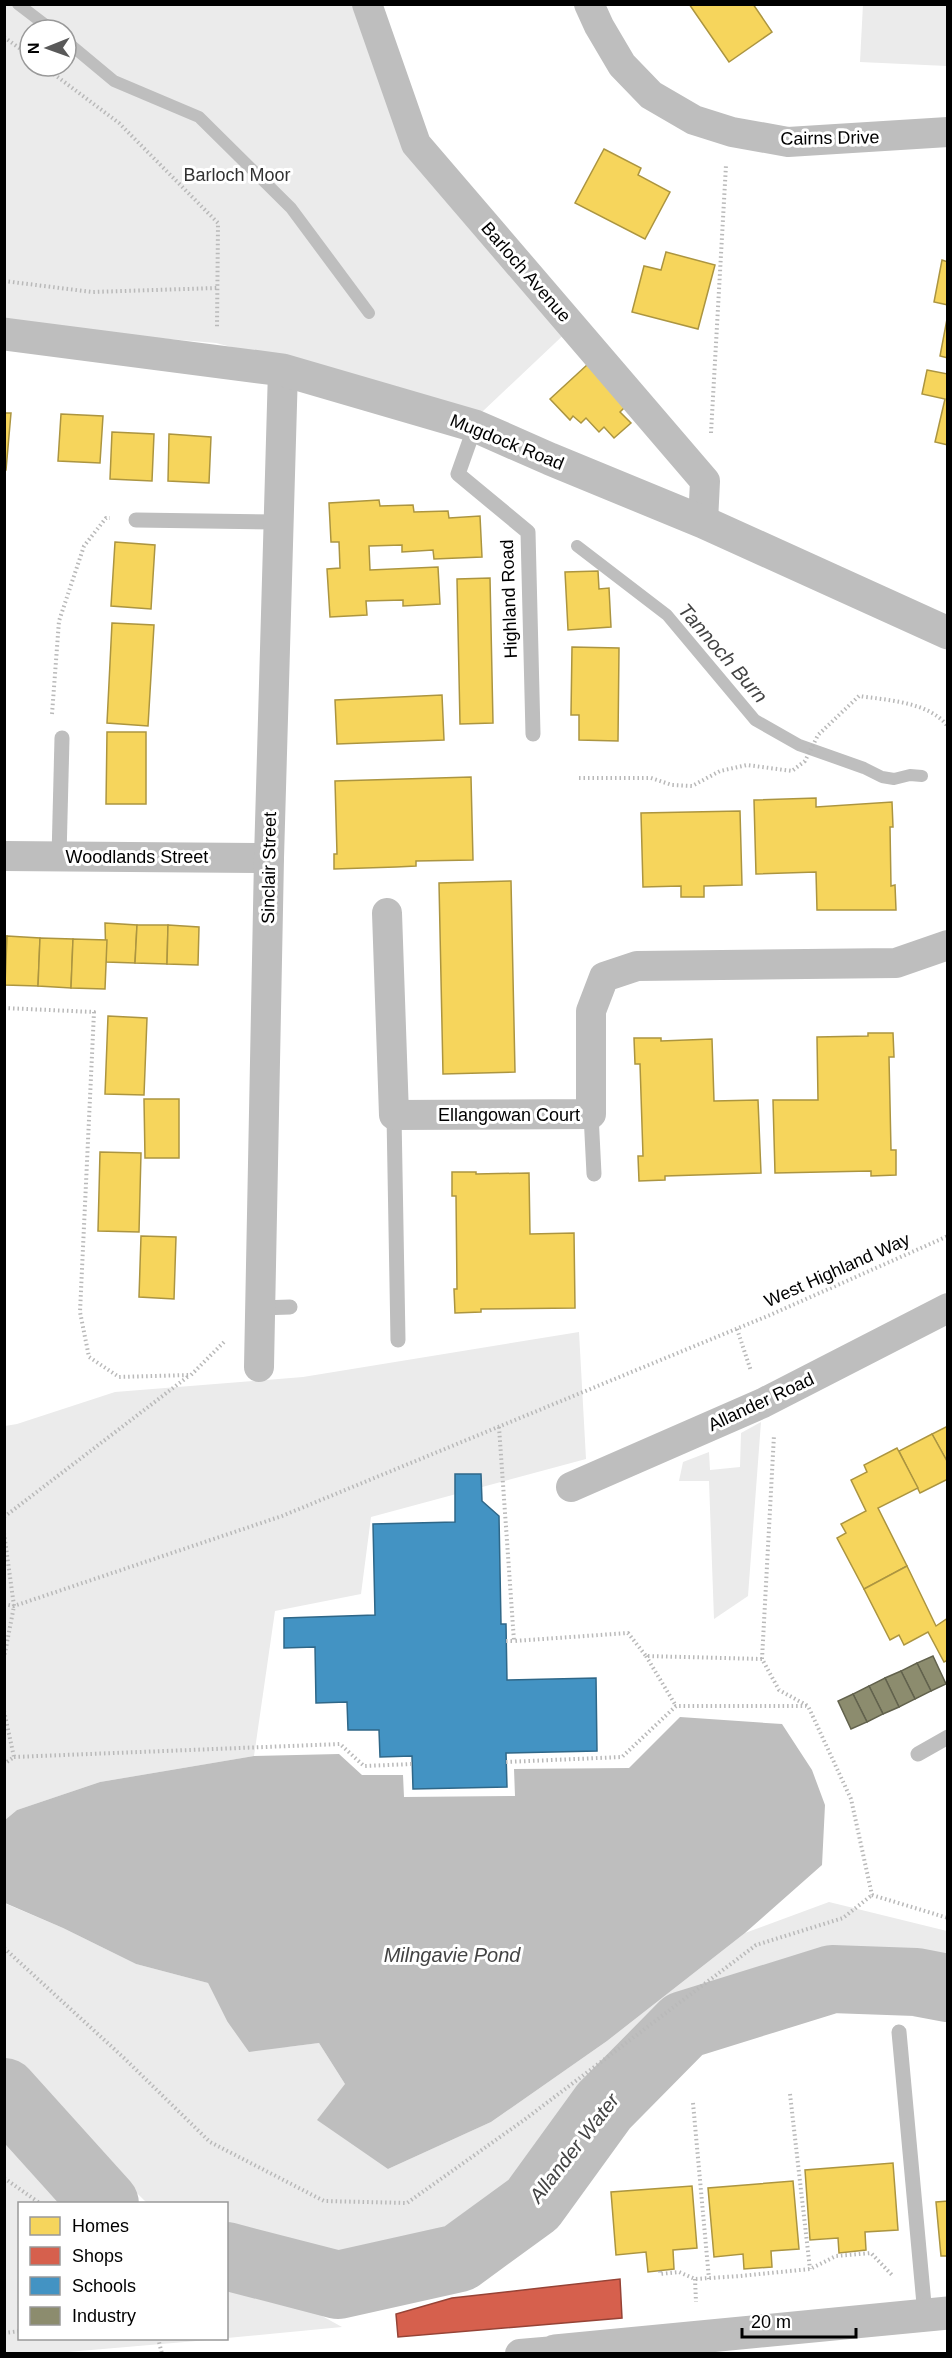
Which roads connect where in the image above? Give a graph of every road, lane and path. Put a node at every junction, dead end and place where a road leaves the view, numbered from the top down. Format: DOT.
graph roads {
  1 [pos="368,4"];
  2 [pos="589,4"];
  3 [pos="4,37"];
  4 [pos="18,47"];
  5 [pos="59,78"];
  6 [pos="948,132"];
  7 [pos="726,165"];
  8 [pos="4,281"];
  9 [pos="217,288"];
  10 [pos="4,334"];
  11 [pos="216,361"];
  12 [pos="283,370"];
  13 [pos="475,426"];
  14 [pos="710,443"];
  15 [pos="136,520"];
  16 [pos="278,522"];
  17 [pos="702,522"];
  18 [pos="948,633"];
  19 [pos="948,727"];
  20 [pos="533,734"];
  21 [pos="62,738"];
  22 [pos="579,778"];
  23 [pos="4,856"];
  24 [pos="59,857"];
  25 [pos="269,858"];
  26 [pos="387,913"];
  27 [pos="948,945"];
  28 [pos="4,1008"];
  29 [pos="591,1114"];
  30 [pos="394,1115"];
  31 [pos="594,1174"];
  32 [pos="948,1236"];
  33 [pos="290,1307"];
  34 [pos="260,1308"];
  35 [pos="948,1308"];
  36 [pos="737,1329"];
  37 [pos="398,1340"];
  38 [pos="259,1367"];
  39 [pos="191,1375"];
  40 [pos="770,1400"];
  41 [pos="499,1427"];
  42 [pos="571,1487"];
  43 [pos="4,1517"];
  44 [pos="4,1533"];
  45 [pos="4,1604"];
  46 [pos="14,1606"];
  47 [pos="506,1641"];
  48 [pos="514,1641"];
  49 [pos="646,1656"];
  50 [pos="4,1658"];
  51 [pos="762,1659"];
  52 [pos="676,1706"];
  53 [pos="808,1706"];
  54 [pos="4,1712"];
  55 [pos="948,1737"];
  56 [pos="918,1754"];
  57 [pos="14,1756"];
  58 [pos="506,1762"];
  59 [pos="4,1764"];
  60 [pos="412,1764"];
  61 [pos="872,1895"];
  62 [pos="948,1918"];
  63 [pos="4,1948"];
  64 [pos="898,2032"];
  65 [pos="790,2094"];
  66 [pos="693,2103"];
  67 [pos="4,2178"];
  68 [pos="38,2202"];
  69 [pos="885,2266"];
  70 [pos="760,2268"];
  71 [pos="810,2269"];
  72 [pos="660,2271"];
  73 [pos="760,2274"];
  74 [pos="695,2279"];
  75 [pos="709,2279"];
  76 [pos="696,2298"];
  77 [pos="936,2314"];
  78 [pos="738,2343"];
  79 [pos="555,2352"];
  80 [pos="520,2354"];
  1 -- 17 [label="street, Barloch Avenue"];
  2 -- 6 [label="street, Cairns Drive"];
  3 -- 4 [label="path"];
  5 -- 9 [label="path"];
  7 -- 14 [label="path"];
  8 -- 9 [label="path"];
  9 -- 11 [label="path"];
  10 -- 11 [label="street, Mugdock Road"];
  11 -- 12 [label="street, Mugdock Road"];
  12 -- 13 [label="street, Mugdock Road"];
  12 -- 16 [label="street, Sinclair Street"];
  13 -- 17 [label="street, Mugdock Road"];
  13 -- 20 [label="lane, Highland Road"];
  15 -- 16 [label="lane"];
  15 -- 21 [label="path"];
  16 -- 25 [label="street, Sinclair Street"];
  17 -- 18 [label="street, Mugdock Road"];
  19 -- 22 [label="path"];
  21 -- 24 [label="lane"];
  23 -- 24 [label="street, Woodlands Street"];
  24 -- 25 [label="street, Woodlands Street"];
  25 -- 34 [label="street, Sinclair Street"];
  26 -- 30 [label="street"];
  27 -- 29 [label="street, Ellangowan Court"];
  28 -- 39 [label="path"];
  29 -- 30 [label="street, Ellangowan Court"];
  29 -- 31 [label="lane"];
  30 -- 37 [label="lane"];
  32 -- 36 [label="path, West Highland Way"];
  33 -- 34 [label="lane"];
  34 -- 38 [label="street, Sinclair Street"];
  34 -- 39 [label="path"];
  35 -- 40 [label="street, Allander Road"];
  36 -- 40 [label="path"];
  36 -- 41 [label="path, West Highland Way"];
  39 -- 43 [label="path"];
  40 -- 42 [label="street, Allander Road"];
  40 -- 51 [label="path"];
  41 -- 46 [label="path, West Highland Way"];
  41 -- 48 [label="path"];
  44 -- 46 [label="path"];
  45 -- 46 [label="path"];
  46 -- 50 [label="path"];
  47 -- 48 [label="path"];
  48 -- 49 [label="path"];
  49 -- 51 [label="path"];
  49 -- 52 [label="path"];
  51 -- 53 [label="path"];
  52 -- 53 [label="path"];
  52 -- 58 [label="path"];
  53 -- 61 [label="path"];
  54 -- 57 [label="path"];
  55 -- 56 [label="lane"];
  57 -- 59 [label="path"];
  57 -- 60 [label="path"];
  61 -- 62 [label="path"];
  61 -- 63 [label="path"];
  64 -- 77 [label="lane"];
  65 -- 71 [label="path"];
  66 -- 75 [label="path"];
  67 -- 68 [label="path"];
  69 -- 71 [label="path"];
  70 -- 73 [label="path"];
  71 -- 73 [label="path"];
  72 -- 74 [label="path"];
  73 -- 75 [label="path"];
  74 -- 75 [label="path"];
  74 -- 76 [label="path"];
  77 -- 78 [label="street"];
  78 -- 79 [label="street"];
  79 -- 80 [label="street"];
}
